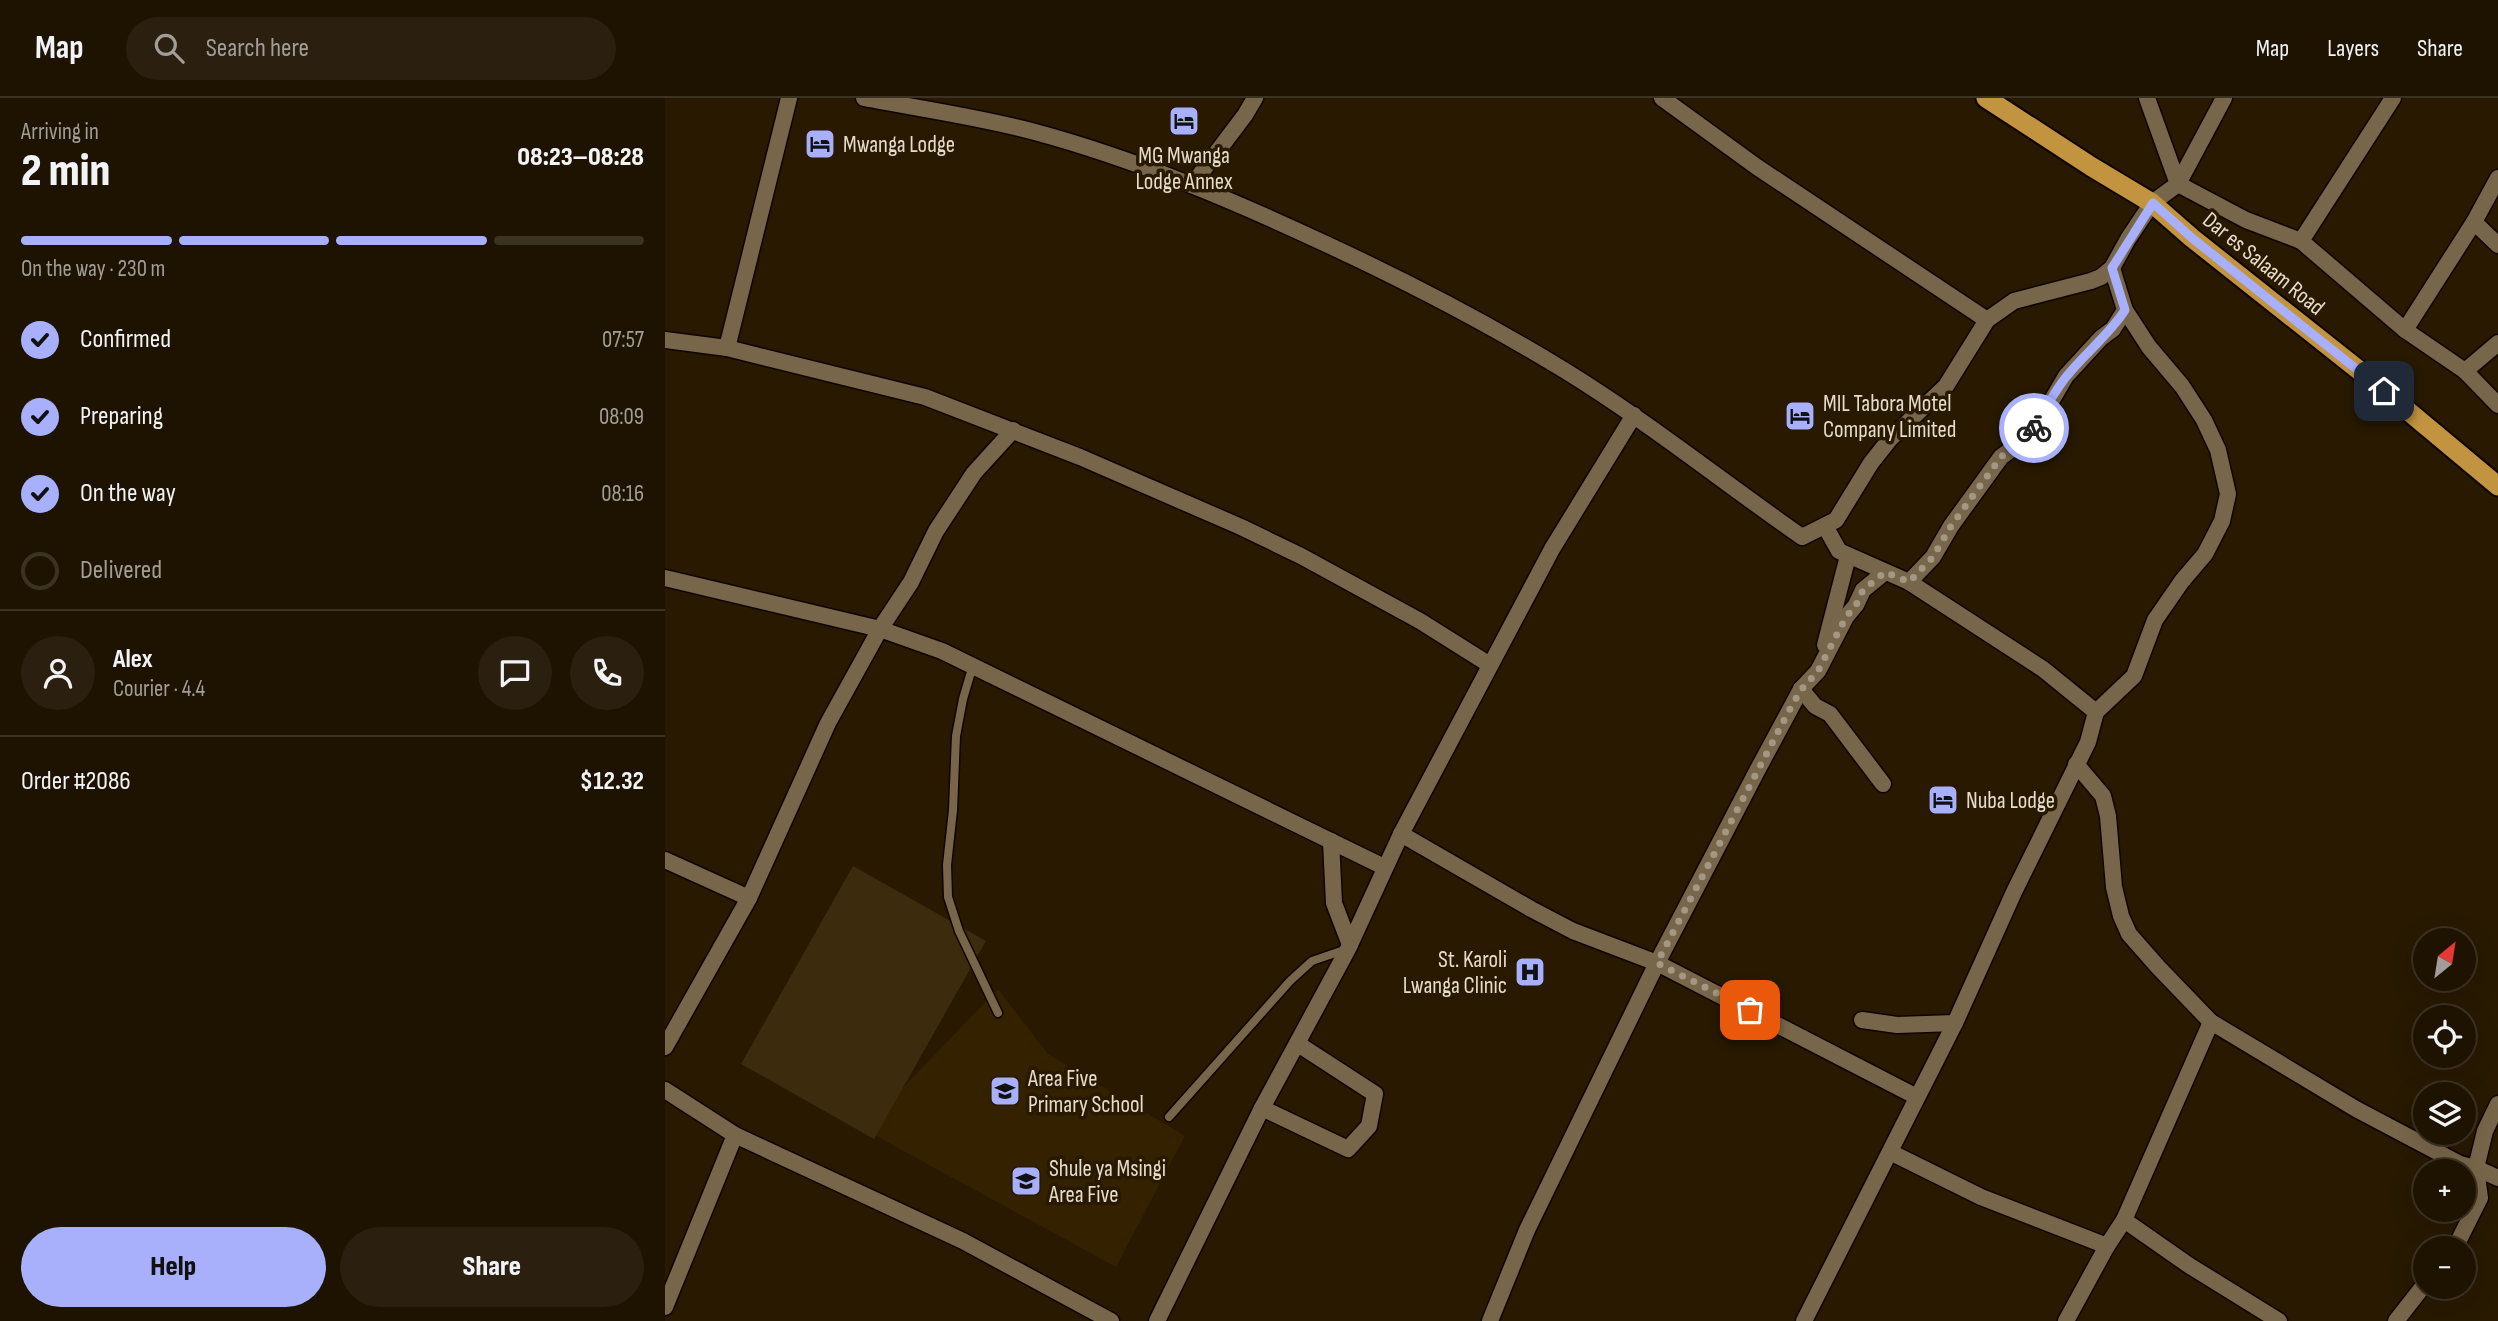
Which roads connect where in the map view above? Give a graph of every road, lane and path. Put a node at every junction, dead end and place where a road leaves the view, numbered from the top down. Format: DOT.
graph roads {
  1 [pos="789,98"];
  2 [pos="864,98"];
  3 [pos="1255,98"];
  4 [pos="1662,98"];
  5 [pos="1986,98"];
  6 [pos="2147,98"];
  7 [pos="2224,98"];
  8 [pos="2393,98"];
  9 [pos="2498,178"];
  10 [pos="2178,184"];
  11 [pos="1192,185"];
  12 [pos="2153,203"];
  13 [pos="2474,222"];
  14 [pos="2301,241"];
  15 [pos="2498,245"];
  16 [pos="2112,268"];
  17 [pos="2125,310"];
  18 [pos="1987,320"];
  19 [pos="2405,330"];
  20 [pos="665,340"];
  21 [pos="2498,342"];
  22 [pos="727,348"];
  23 [pos="2465,371"];
  24 [pos="2498,405"];
  25 [pos="1633,415"];
  26 [pos="1013,430"];
  27 [pos="2498,485"];
  28 [pos="1825,526"];
  29 [pos="1848,556"];
  30 [pos="1885,572"];
  31 [pos="665,578"];
  32 [pos="1909,582"];
  33 [pos="880,629"];
  34 [pos="973,665"];
  35 [pos="1490,665"];
  36 [pos="1818,671"];
  37 [pos="1801,690"];
  38 [pos="2096,712"];
  39 [pos="2076,764"];
  40 [pos="1883,784"];
  41 [pos="1401,834"];
  42 [pos="1331,841"];
  43 [pos="665,860"];
  44 [pos="1384,867"];
  45 [pos="749,898"];
  46 [pos="1349,947"];
  47 [pos="1657,963"];
  48 [pos="997,1013"];
  49 [pos="1862,1020"];
  50 [pos="2211,1022"];
  51 [pos="1955,1023"];
  52 [pos="1298,1044"];
  53 [pos="665,1047"];
  54 [pos="665,1090"];
  55 [pos="1917,1097"];
  56 [pos="2498,1104"];
  57 [pos="1262,1108"];
  58 [pos="1168,1117"];
  59 [pos="734,1135"];
  60 [pos="1890,1152"];
  61 [pos="2451,1159"];
  62 [pos="2476,1168"];
  63 [pos="2498,1178"];
  64 [pos="2476,1206"];
  65 [pos="2124,1220"];
  66 [pos="2107,1246"];
  67 [pos="2413,1299"];
  68 [pos="665,1307"];
  69 [pos="1111,1321"];
  70 [pos="1157,1321"];
  71 [pos="1490,1321"];
  72 [pos="1804,1321"];
  73 [pos="2066,1321"];
  74 [pos="2279,1321"];
  75 [pos="2396,1321"];
  1 -- 22 [label="street"];
  2 -- 11 [label="street"];
  3 -- 11 [label="street"];
  4 -- 18 [label="street"];
  5 -- 12 [label="highway, Dar es Salaam Road"];
  6 -- 10 [label="street"];
  7 -- 10 [label="street"];
  8 -- 14 [label="street"];
  9 -- 13 [label="street"];
  10 -- 12 [label="street"];
  10 -- 14 [label="street"];
  11 -- 25 [label="street"];
  12 -- 16 [label="street"];
  12 -- 27 [label="highway, Dar es Salaam Road"];
  13 -- 15 [label="street"];
  13 -- 19 [label="street"];
  14 -- 19 [label="street"];
  16 -- 17 [label="street"];
  16 -- 18 [label="street"];
  17 -- 32 [label="street"];
  17 -- 38 [label="street"];
  18 -- 28 [label="street"];
  19 -- 23 [label="street"];
  20 -- 22 [label="street"];
  21 -- 23 [label="street"];
  22 -- 26 [label="street"];
  23 -- 24 [label="street"];
  25 -- 28 [label="street"];
  25 -- 35 [label="street"];
  26 -- 33 [label="street"];
  26 -- 35 [label="street"];
  28 -- 29 [label="street"];
  29 -- 30 [label="street"];
  29 -- 36 [label="street"];
  30 -- 32 [label="street"];
  30 -- 36 [label="street"];
  31 -- 33 [label="street"];
  32 -- 38 [label="street"];
  33 -- 34 [label="street"];
  33 -- 45 [label="street"];
  34 -- 42 [label="street"];
  34 -- 48 [label="lane"];
  35 -- 41 [label="street"];
  36 -- 37 [label="street"];
  37 -- 40 [label="street"];
  37 -- 47 [label="street"];
  38 -- 39 [label="street"];
  39 -- 50 [label="street"];
  39 -- 51 [label="street"];
  41 -- 44 [label="street"];
  41 -- 47 [label="street"];
  42 -- 44 [label="street"];
  42 -- 46 [label="street"];
  43 -- 45 [label="street"];
  44 -- 46 [label="street"];
  45 -- 53 [label="street"];
  46 -- 52 [label="street"];
  46 -- 58 [label="lane"];
  47 -- 55 [label="street"];
  47 -- 71 [label="street"];
  49 -- 51 [label="street"];
  50 -- 61 [label="street"];
  50 -- 65 [label="street"];
  51 -- 55 [label="street"];
  52 -- 57 [label="street"];
  52 -- 57 [label="street"];
  54 -- 59 [label="street"];
  55 -- 60 [label="street"];
  56 -- 62 [label="street"];
  57 -- 70 [label="street"];
  59 -- 68 [label="street"];
  59 -- 69 [label="street"];
  60 -- 66 [label="street"];
  60 -- 72 [label="street"];
  62 -- 63 [label="street"];
  62 -- 64 [label="street"];
  65 -- 66 [label="street"];
  65 -- 74 [label="street"];
  66 -- 73 [label="street"];
  67 -- 75 [label="street"];
}
